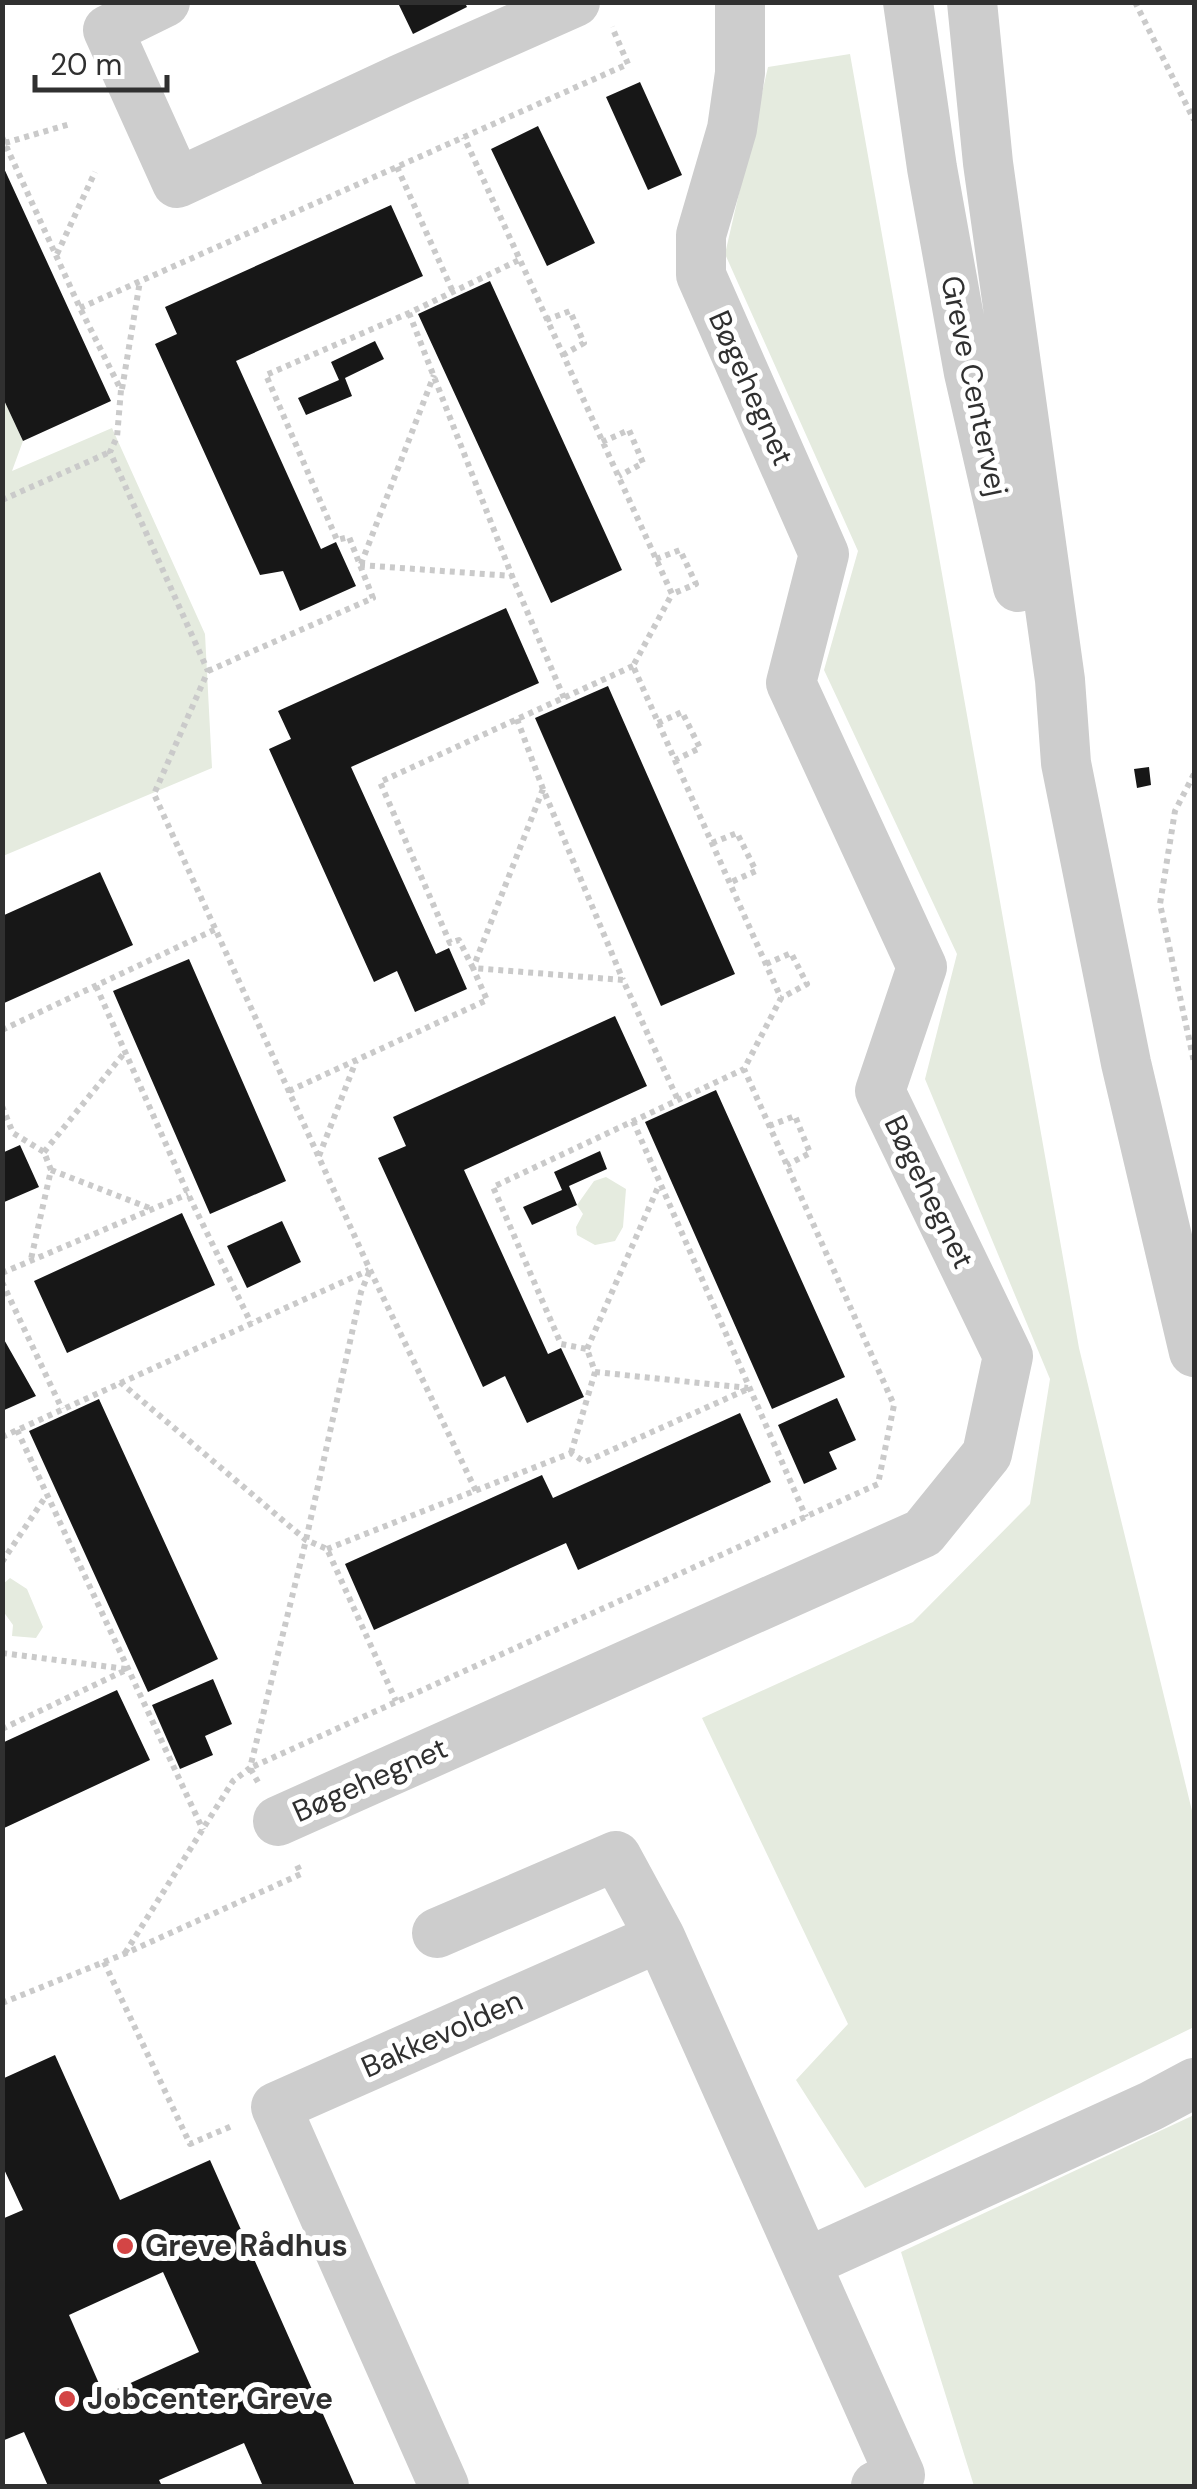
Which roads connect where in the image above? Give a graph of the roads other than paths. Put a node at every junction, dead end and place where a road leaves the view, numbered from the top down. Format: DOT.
graph roads {
  1 [pos="165,2"];
  2 [pos="740,2"];
  3 [pos="908,2"];
  4 [pos="972,2"];
  5 [pos="591,10"];
  6 [pos="1066,764"];
  7 [pos="1194,1352"];
  8 [pos="278,1821"];
  9 [pos="437,1934"];
  10 [pos="660,1937"];
  11 [pos="1194,2084"];
  12 [pos="806,2263"];
  13 [pos="444,2486"];
  14 [pos="876,2486"];
  1 -- 5 [label="street"];
  2 -- 8 [label="street, Bøgehegnet"];
  3 -- 6 [label="street, Greve Centervej"];
  4 -- 6 [label="street, Greve Centervej"];
  6 -- 7 [label="street, Greve Centervej"];
  9 -- 10 [label="street"];
  10 -- 12 [label="street"];
  10 -- 13 [label="street, Bakkevolden"];
  11 -- 12 [label="street"];
  12 -- 14 [label="street"];
}
